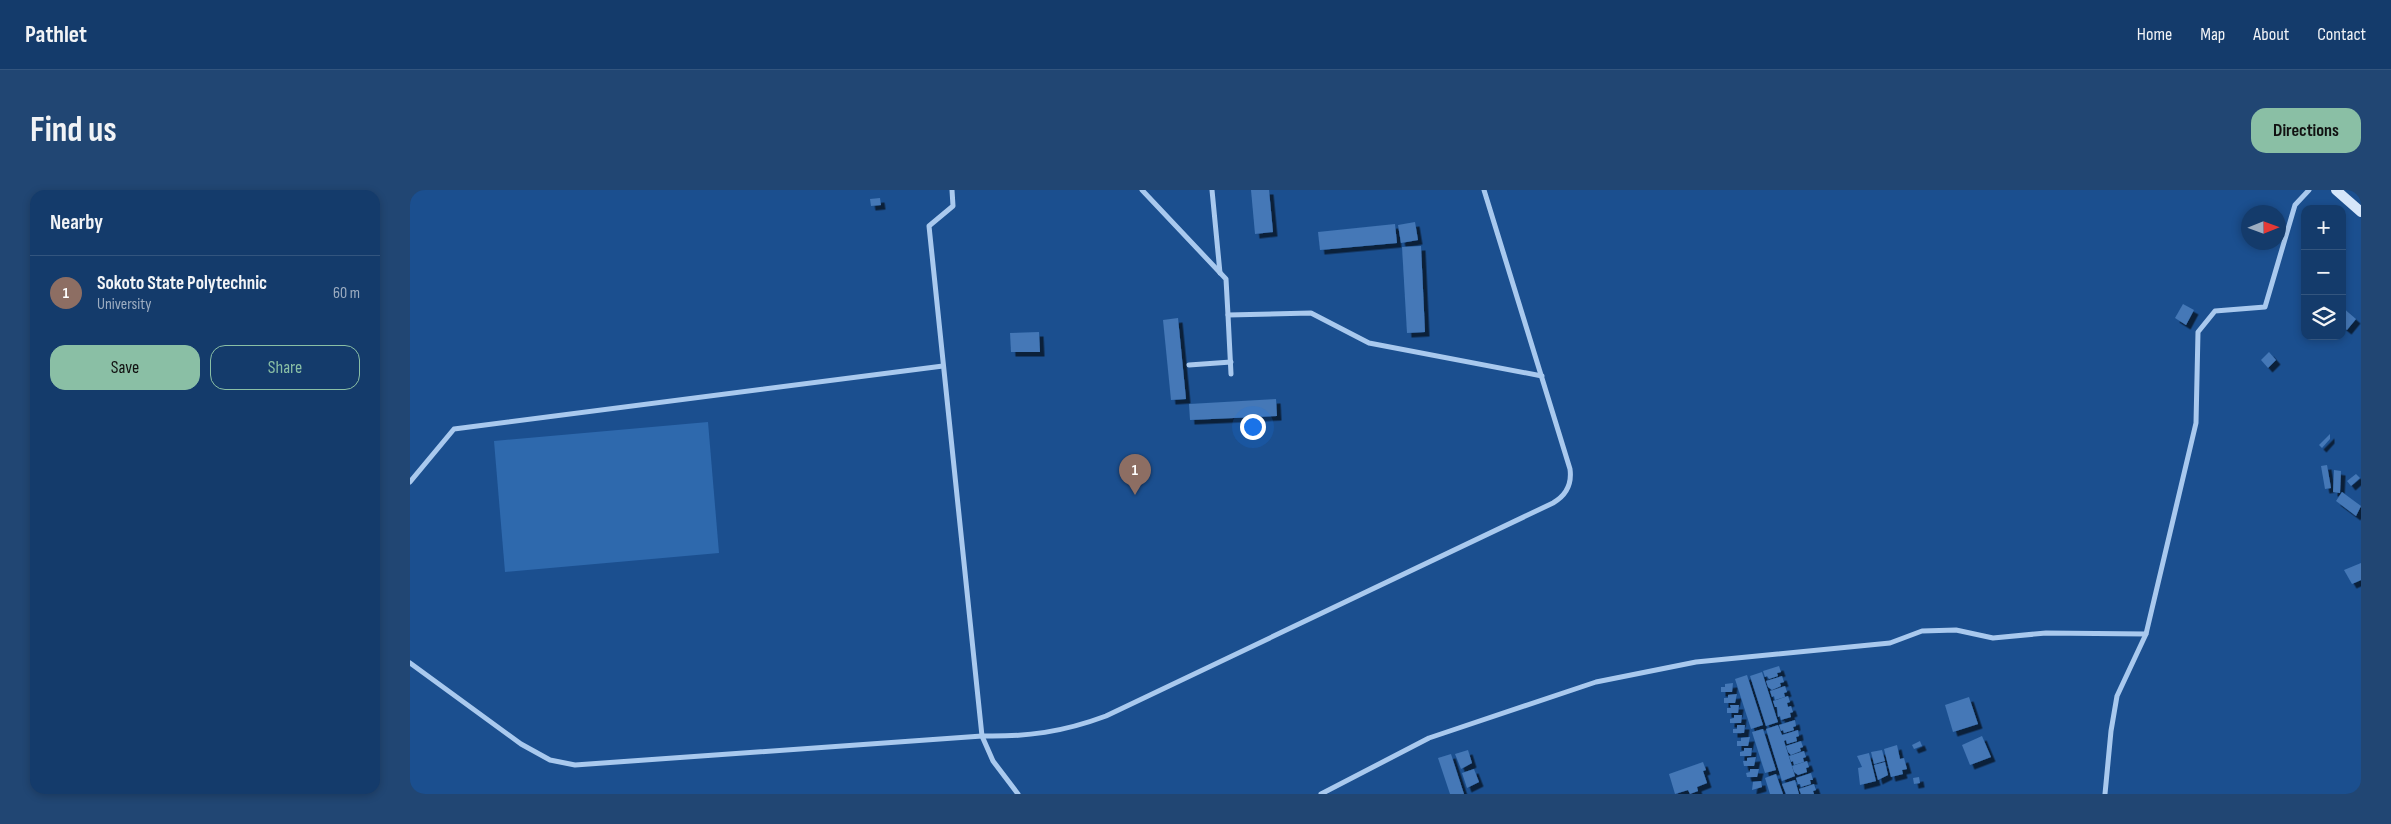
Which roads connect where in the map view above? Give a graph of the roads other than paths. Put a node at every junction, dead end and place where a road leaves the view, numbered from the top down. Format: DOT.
graph roads {
  1 [pos="952,190"];
  2 [pos="1142,190"];
  3 [pos="1212,190"];
  4 [pos="1484,190"];
  5 [pos="2309,190"];
  6 [pos="2336,190"];
  7 [pos="2360,210"];
  8 [pos="1220,273"];
  9 [pos="1228,315"];
  10 [pos="1230,362"];
  11 [pos="1189,365"];
  12 [pos="943,366"];
  13 [pos="1232,374"];
  14 [pos="1542,376"];
  15 [pos="410,482"];
  16 [pos="2146,634"];
  17 [pos="410,664"];
  18 [pos="982,736"];
  19 [pos="1018,794"];
  20 [pos="1321,794"];
  21 [pos="2105,794"];
  1 -- 12 [label="street"];
  2 -- 8 [label="street"];
  3 -- 8 [label="street"];
  4 -- 14 [label="street"];
  5 -- 16 [label="street"];
  6 -- 7 [label="street"];
  8 -- 9 [label="street"];
  9 -- 10 [label="street"];
  9 -- 14 [label="street"];
  10 -- 11 [label="street"];
  10 -- 13 [label="street"];
  12 -- 15 [label="street"];
  12 -- 18 [label="street"];
  14 -- 18 [label="street"];
  16 -- 20 [label="street"];
  16 -- 21 [label="street"];
  17 -- 18 [label="street"];
  18 -- 19 [label="street"];
}
